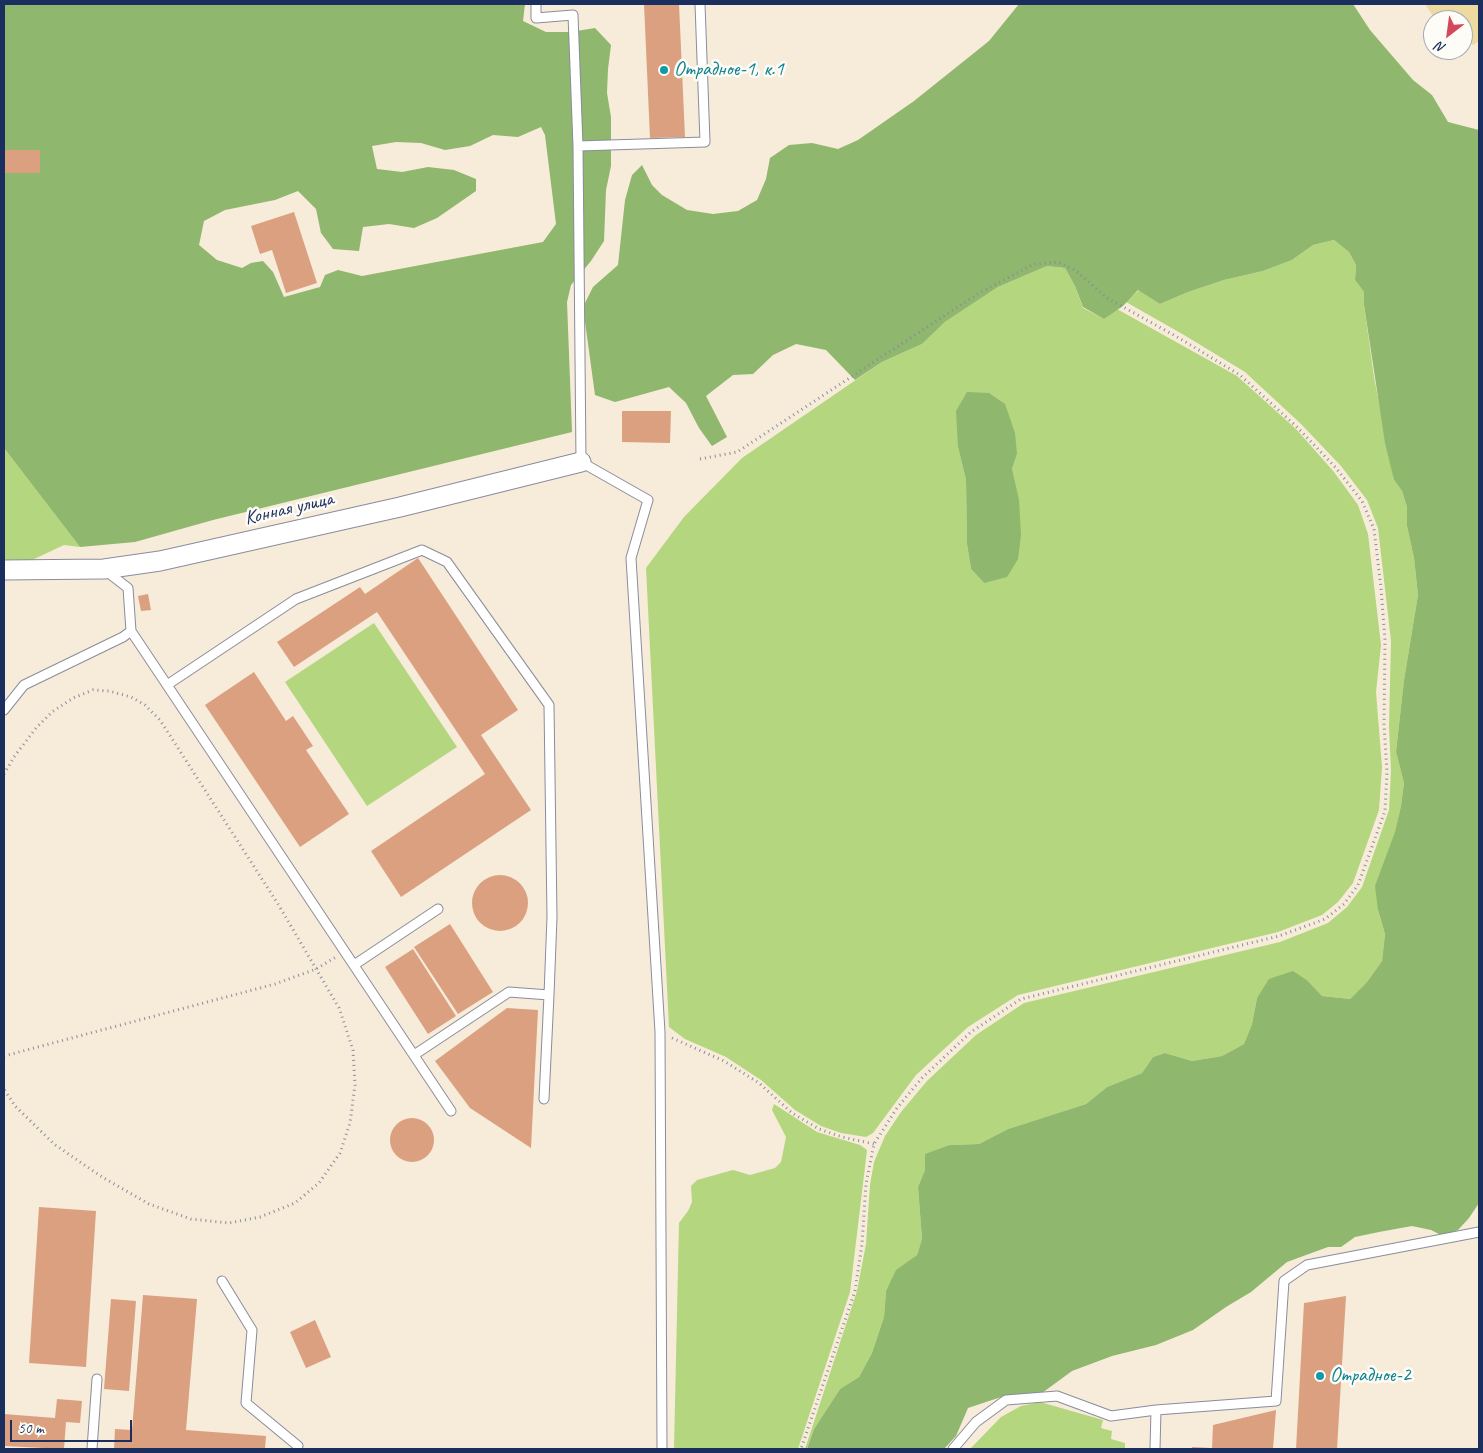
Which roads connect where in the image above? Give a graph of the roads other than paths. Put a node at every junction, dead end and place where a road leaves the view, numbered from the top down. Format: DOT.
graph roads {
  1 [pos="536,4"];
  2 [pos="700,4"];
  3 [pos="578,146"];
  4 [pos="581,462"];
  5 [pos="104,569"];
  6 [pos="4,570"];
  7 [pos="131,631"];
  8 [pos="167,685"];
  9 [pos="4,710"];
  10 [pos="438,909"];
  11 [pos="354,965"];
  12 [pos="549,994"];
  13 [pos="414,1055"];
  14 [pos="544,1099"];
  15 [pos="452,1111"];
  16 [pos="1479,1232"];
  17 [pos="222,1281"];
  18 [pos="97,1379"];
  19 [pos="1156,1410"];
  20 [pos="92,1449"];
  21 [pos="297,1449"];
  22 [pos="662,1449"];
  23 [pos="953,1449"];
  24 [pos="1154,1449"];
  1 -- 3 [label="lane"];
  2 -- 3 [label="lane"];
  3 -- 4 [label="lane"];
  4 -- 5 [label="street, Конная улица"];
  4 -- 22 [label="lane"];
  5 -- 6 [label="street, Конная улица"];
  5 -- 7 [label="lane"];
  7 -- 8 [label="lane"];
  7 -- 9 [label="lane"];
  8 -- 11 [label="lane"];
  8 -- 12 [label="lane"];
  10 -- 11 [label="lane"];
  11 -- 13 [label="lane"];
  12 -- 13 [label="lane"];
  12 -- 14 [label="lane"];
  13 -- 15 [label="lane"];
  16 -- 19 [label="lane"];
  17 -- 21 [label="lane"];
  18 -- 20 [label="lane"];
  19 -- 23 [label="lane"];
  19 -- 24 [label="lane"];
}
